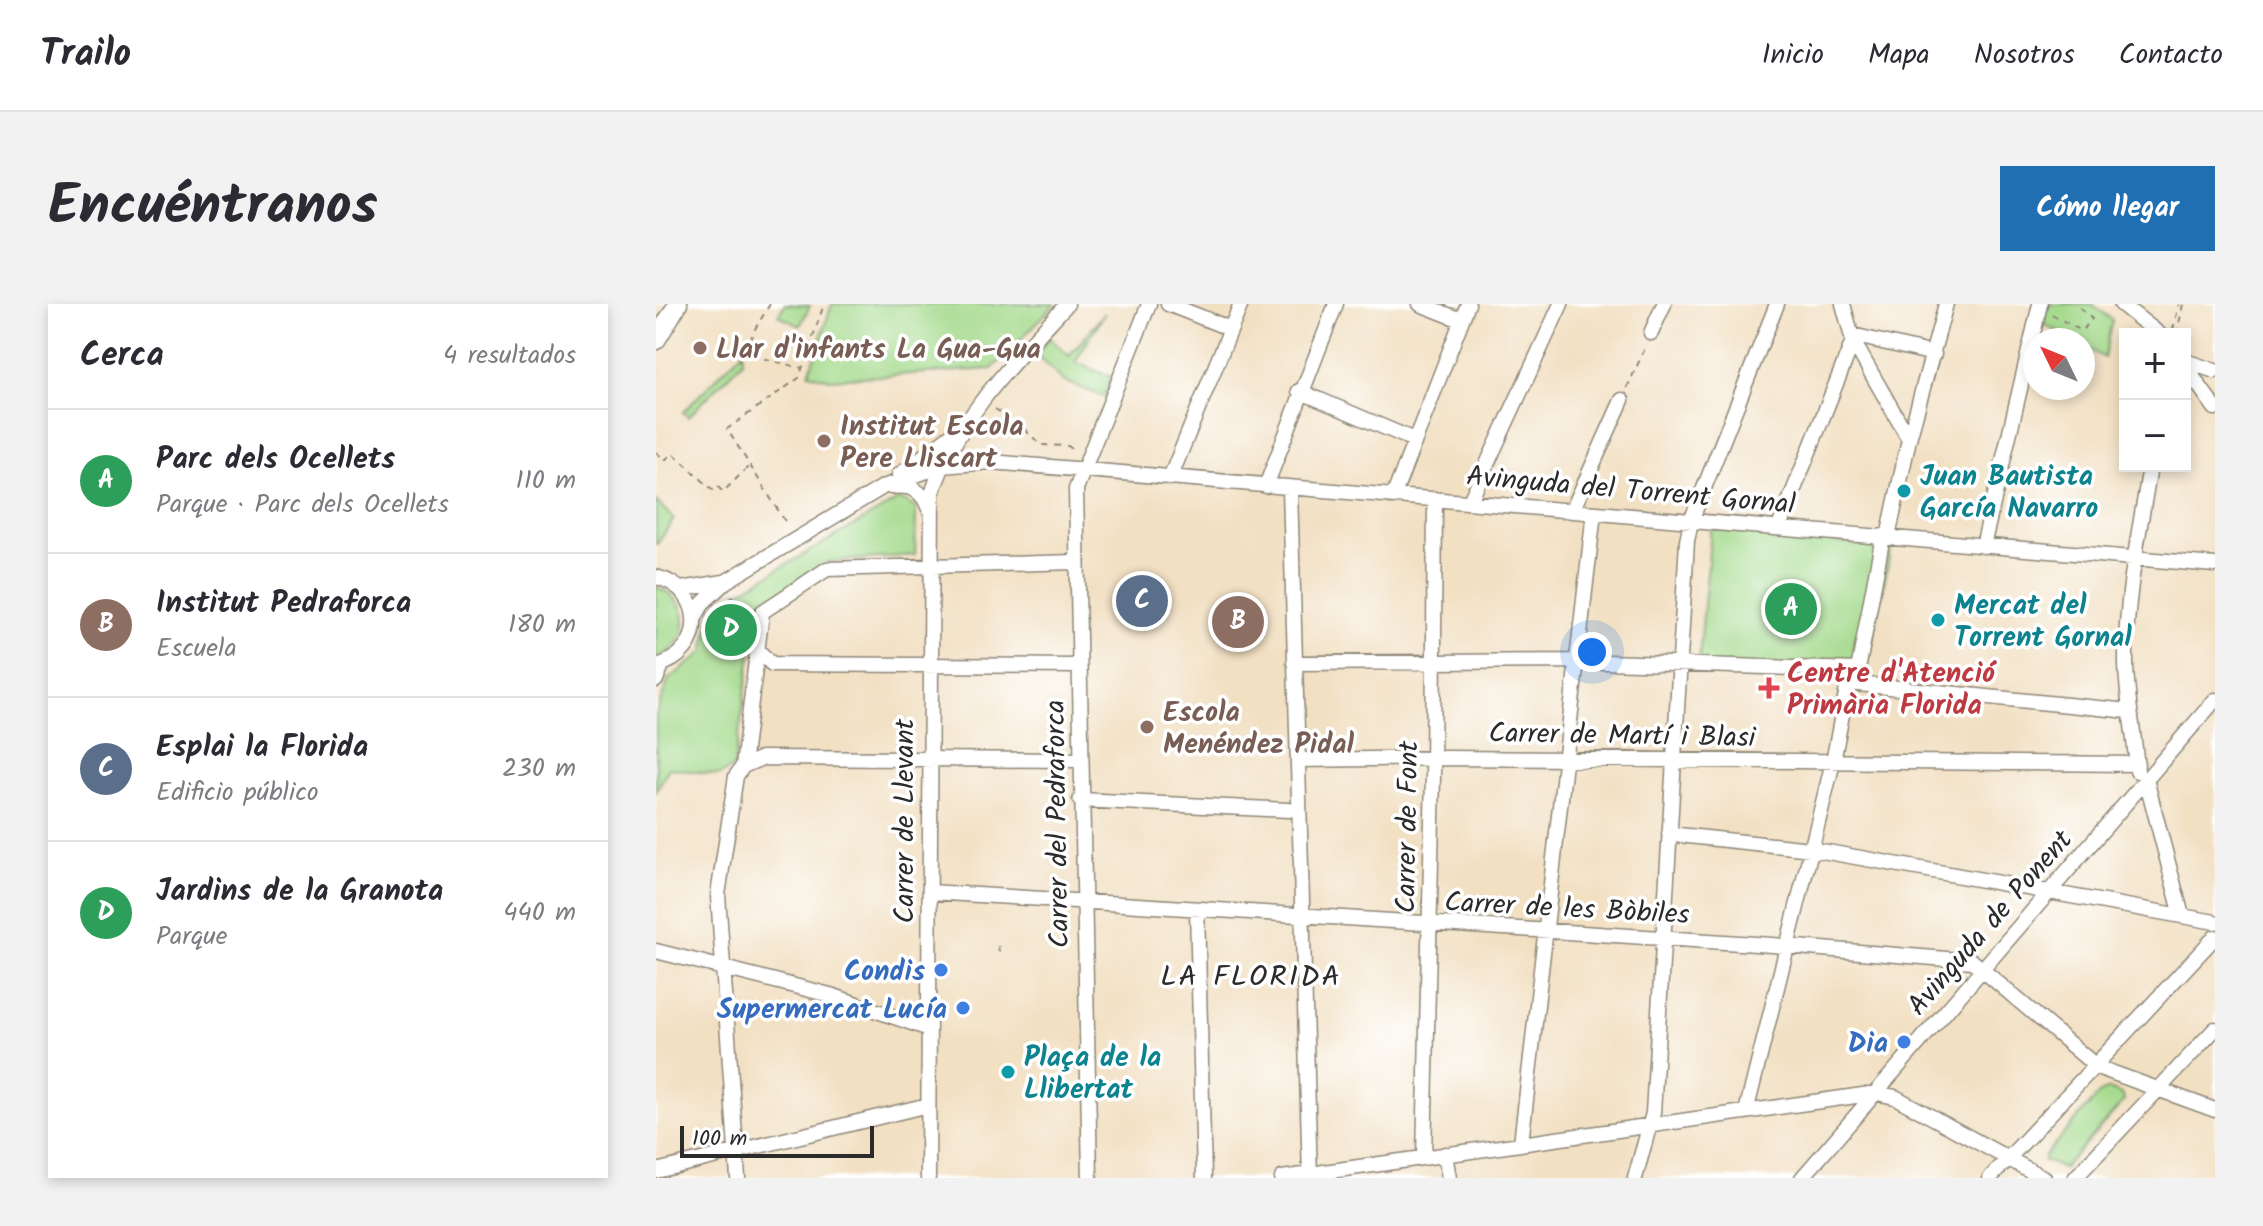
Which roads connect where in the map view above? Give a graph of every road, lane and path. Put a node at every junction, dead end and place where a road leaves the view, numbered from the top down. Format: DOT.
graph roads {
  1 [pos="678,304"];
  2 [pos="770,304"];
  3 [pos="824,304"];
  4 [pos="1067,304"];
  5 [pos="1149,304"];
  6 [pos="1168,304"];
  7 [pos="1241,304"];
  8 [pos="1336,304"];
  9 [pos="1420,304"];
  10 [pos="1468,304"];
  11 [pos="1561,304"];
  12 [pos="1664,304"];
  13 [pos="1777,304"];
  14 [pos="1843,304"];
  15 [pos="1946,304"];
  16 [pos="2076,304"];
  17 [pos="2121,304"];
  18 [pos="2181,304"];
  19 [pos="2039,310"];
  20 [pos="1461,320"];
  21 [pos="2151,328"];
  22 [pos="2174,328"];
  23 [pos="2178,328"];
  24 [pos="1231,329"];
  25 [pos="1651,333"];
  26 [pos="1852,338"];
  27 [pos="656,340"];
  28 [pos="1934,354"];
  29 [pos="2191,365"];
  30 [pos="803,368"];
  31 [pos="2215,371"];
  32 [pos="2191,372"];
  33 [pos="1299,391"];
  34 [pos="1622,400"];
  35 [pos="2215,408"];
  36 [pos="1002,414"];
  37 [pos="965,424"];
  38 [pos="1909,439"];
  39 [pos="1414,440"];
  40 [pos="656,452"];
  41 [pos="1076,452"];
  42 [pos="970,463"];
  43 [pos="750,465"];
  44 [pos="941,466"];
  45 [pos="1085,471"];
  46 [pos="2149,472"];
  47 [pos="1170,478"];
  48 [pos="1266,486"];
  49 [pos="883,487"];
  50 [pos="1290,489"];
  51 [pos="1393,497"];
  52 [pos="1435,499"];
  53 [pos="1470,501"];
  54 [pos="929,510"];
  55 [pos="1572,511"];
  56 [pos="1594,513"];
  57 [pos="785,521"];
  58 [pos="1691,521"];
  59 [pos="1779,527"];
  60 [pos="1886,537"];
  61 [pos="1983,546"];
  62 [pos="2135,559"];
  63 [pos="1075,562"];
  64 [pos="2215,565"];
  65 [pos="929,567"];
  66 [pos="656,577"];
  67 [pos="725,582"];
  68 [pos="681,589"];
  69 [pos="731,597"];
  70 [pos="746,611"];
  71 [pos="695,618"];
  72 [pos="757,650"];
  73 [pos="1434,660"];
  74 [pos="1574,661"];
  75 [pos="932,663"];
  76 [pos="1294,663"];
  77 [pos="1678,664"];
  78 [pos="659,666"];
  79 [pos="1078,666"];
  80 [pos="1858,670"];
  81 [pos="656,680"];
  82 [pos="1848,683"];
  83 [pos="2215,700"];
  84 [pos="2129,711"];
  85 [pos="928,759"];
  86 [pos="1080,760"];
  87 [pos="1298,760"];
  88 [pos="1433,761"];
  89 [pos="1565,761"];
  90 [pos="1674,762"];
  91 [pos="1833,762"];
  92 [pos="2137,764"];
  93 [pos="743,766"];
  94 [pos="2142,783"];
  95 [pos="1080,800"];
  96 [pos="1289,810"];
  97 [pos="1669,834"];
  98 [pos="1811,849"];
  99 [pos="2048,891"];
  100 [pos="930,892"];
  101 [pos="1083,901"];
  102 [pos="1197,909"];
  103 [pos="1301,915"];
  104 [pos="2182,916"];
  105 [pos="2215,922"];
  106 [pos="1430,925"];
  107 [pos="1546,932"];
  108 [pos="2215,937"];
  109 [pos="1662,939"];
  110 [pos="998,946"];
  111 [pos="1789,946"];
  112 [pos="656,951"];
  113 [pos="999,952"];
  114 [pos="722,967"];
  115 [pos="1982,968"];
  116 [pos="929,1029"];
  117 [pos="2215,1029"];
  118 [pos="2097,1067"];
  119 [pos="2159,1090"];
  120 [pos="1877,1093"];
  121 [pos="928,1105"];
  122 [pos="2215,1110"];
  123 [pos="1746,1112"];
  124 [pos="1652,1125"];
  125 [pos="1521,1143"];
  126 [pos="736,1150"];
  127 [pos="1445,1154"];
  128 [pos="1424,1157"];
  129 [pos="2007,1159"];
  130 [pos="656,1171"];
  131 [pos="1449,1174"];
  132 [pos="1310,1176"];
  133 [pos="738,1178"];
  134 [pos="928,1178"];
  135 [pos="1090,1178"];
  136 [pos="1204,1178"];
  137 [pos="1282,1178"];
  138 [pos="1635,1178"];
  139 [pos="1802,1178"];
  140 [pos="1990,1178"];
  141 [pos="2044,1178"];
  142 [pos="2075,1178"];
  1 -- 27 [label="main road"];
  2 -- 30 [label="path"];
  3 -- 30 [label="path"];
  4 -- 37 [label="street"];
  5 -- 45 [label="street, Carrer del Pedraforca"];
  6 -- 24 [label="street"];
  7 -- 24 [label="street"];
  8 -- 33 [label="street"];
  9 -- 20 [label="street"];
  10 -- 20 [label="street"];
  11 -- 53 [label="street"];
  12 -- 25 [label="street"];
  13 -- 58 [label="street"];
  14 -- 26 [label="street"];
  15 -- 28 [label="street"];
  16 -- 19 [label="path"];
  17 -- 21 [label="street"];
  18 -- 22 [label="path"];
  18 -- 23 [label="path"];
  19 -- 61 [label="street"];
  20 -- 39 [label="street"];
  24 -- 47 [label="street"];
  25 -- 34 [label="path"];
  26 -- 28 [label="street"];
  26 -- 38 [label="street"];
  26 -- 59 [label="street"];
  28 -- 38 [label="street"];
  29 -- 31 [label="street"];
  30 -- 43 [label="path"];
  32 -- 35 [label="street"];
  33 -- 39 [label="street"];
  33 -- 48 [label="street"];
  34 -- 55 [label="street"];
  36 -- 41 [label="path"];
  37 -- 42 [label="street"];
  37 -- 44 [label="street, Carrer de Llevant"];
  37 -- 49 [label="street"];
  38 -- 60 [label="street"];
  39 -- 51 [label="street"];
  40 -- 43 [label="path"];
  42 -- 44 [label="street, Avinguda del Torrent Gornal"];
  42 -- 45 [label="street, Avinguda del Torrent Gornal"];
  43 -- 57 [label="path"];
  44 -- 49 [label="street, Avinguda del Torrent Gornal"];
  44 -- 54 [label="street, Carrer de Llevant"];
  45 -- 47 [label="street, Avinguda del Torrent Gornal"];
  45 -- 63 [label="street, Carrer del Pedraforca"];
  46 -- 62 [label="street"];
  47 -- 48 [label="street, Avinguda del Torrent Gornal"];
  48 -- 50 [label="street, Avinguda del Torrent Gornal"];
  49 -- 54 [label="street"];
  49 -- 67 [label="street"];
  50 -- 51 [label="street, Avinguda del Torrent Gornal"];
  50 -- 76 [label="street"];
  51 -- 52 [label="street, Avinguda del Torrent Gornal"];
  52 -- 53 [label="street, Avinguda del Torrent Gornal"];
  52 -- 73 [label="street, Carrer de Font"];
  53 -- 55 [label="street, Avinguda del Torrent Gornal"];
  54 -- 65 [label="street, Carrer de Llevant"];
  55 -- 56 [label="street, Avinguda del Torrent Gornal"];
  56 -- 58 [label="street, Avinguda del Torrent Gornal"];
  56 -- 74 [label="street"];
  58 -- 59 [label="street, Avinguda del Torrent Gornal"];
  58 -- 77 [label="street"];
  59 -- 60 [label="street, Avinguda del Torrent Gornal"];
  60 -- 61 [label="street, Avinguda del Torrent Gornal"];
  60 -- 80 [label="street"];
  61 -- 62 [label="street, Avinguda del Torrent Gornal"];
  62 -- 64 [label="street, Avinguda del Torrent Gornal"];
  62 -- 84 [label="street"];
  63 -- 65 [label="street"];
  63 -- 79 [label="street, Carrer del Pedraforca"];
  65 -- 72 [label="street"];
  65 -- 75 [label="street, Carrer de Llevant"];
  66 -- 68 [label="street"];
  67 -- 68 [label="street"];
  67 -- 71 [label="street"];
  68 -- 71 [label="street"];
  69 -- 70 [label="path"];
  71 -- 78 [label="street"];
  72 -- 75 [label="street"];
  72 -- 93 [label="street"];
  73 -- 74 [label="street"];
  73 -- 76 [label="street"];
  73 -- 88 [label="street, Carrer de Font"];
  74 -- 77 [label="street"];
  74 -- 89 [label="street"];
  75 -- 79 [label="street"];
  75 -- 85 [label="street, Carrer de Llevant"];
  76 -- 87 [label="street"];
  77 -- 80 [label="street"];
  77 -- 90 [label="street"];
  78 -- 81 [label="street"];
  79 -- 86 [label="street, Carrer del Pedraforca"];
  80 -- 82 [label="street"];
  82 -- 84 [label="street"];
  82 -- 91 [label="street"];
  83 -- 94 [label="street, Avinguda de Ponent"];
  84 -- 92 [label="street"];
  85 -- 86 [label="street"];
  85 -- 93 [label="street"];
  85 -- 100 [label="street, Carrer de Llevant"];
  86 -- 95 [label="street, Carrer del Pedraforca"];
  87 -- 88 [label="street, Carrer de Martí i Blasi"];
  87 -- 103 [label="street"];
  88 -- 89 [label="street, Carrer de Martí i Blasi"];
  88 -- 106 [label="street, Carrer de Font"];
  89 -- 90 [label="street, Carrer de Martí i Blasi"];
  89 -- 107 [label="street"];
  90 -- 91 [label="street, Carrer de Martí i Blasi"];
  90 -- 97 [label="street"];
  91 -- 92 [label="street, Carrer de Martí i Blasi"];
  91 -- 98 [label="street"];
  92 -- 94 [label="street"];
  93 -- 114 [label="street"];
  94 -- 99 [label="street, Avinguda de Ponent"];
  94 -- 104 [label="street"];
  95 -- 96 [label="street"];
  95 -- 101 [label="street, Carrer del Pedraforca"];
  97 -- 98 [label="street"];
  97 -- 109 [label="street"];
  98 -- 99 [label="street"];
  98 -- 111 [label="street"];
  99 -- 104 [label="street"];
  99 -- 115 [label="street, Avinguda de Ponent"];
  100 -- 101 [label="street, Carrer de les Bòbiles"];
  100 -- 116 [label="street, Carrer de Llevant"];
  101 -- 102 [label="street, Carrer de les Bòbiles"];
  101 -- 135 [label="street, Carrer del Pedraforca"];
  102 -- 103 [label="street, Carrer de les Bòbiles"];
  102 -- 136 [label="street"];
  103 -- 106 [label="street, Carrer de les Bòbiles"];
  103 -- 132 [label="street"];
  104 -- 105 [label="street"];
  106 -- 107 [label="street, Carrer de les Bòbiles"];
  106 -- 128 [label="street, Carrer de Font"];
  107 -- 109 [label="street, Carrer de les Bòbiles"];
  107 -- 125 [label="street"];
  108 -- 118 [label="street"];
  109 -- 111 [label="street, Carrer de les Bòbiles"];
  109 -- 124 [label="street"];
  110 -- 113 [label="path"];
  111 -- 115 [label="street, Carrer de les Bòbiles"];
  111 -- 123 [label="street"];
  112 -- 114 [label="street"];
  114 -- 116 [label="street"];
  114 -- 126 [label="street"];
  115 -- 118 [label="street, Carrer de les Bòbiles"];
  115 -- 120 [label="street, Avinguda de Ponent"];
  116 -- 121 [label="street, Carrer de Llevant"];
  117 -- 119 [label="street"];
  118 -- 119 [label="street, Carrer de les Bòbiles"];
  118 -- 129 [label="street"];
  119 -- 122 [label="street, Carrer de les Bòbiles"];
  119 -- 142 [label="street"];
  120 -- 123 [label="street"];
  120 -- 129 [label="street"];
  120 -- 139 [label="street, Avinguda de Ponent"];
  121 -- 126 [label="street"];
  121 -- 134 [label="street, Carrer de Llevant"];
  123 -- 124 [label="street"];
  124 -- 125 [label="street"];
  124 -- 138 [label="street"];
  125 -- 127 [label="street"];
  126 -- 130 [label="street"];
  126 -- 133 [label="street"];
  127 -- 128 [label="street"];
  127 -- 131 [label="street"];
  128 -- 132 [label="street"];
  129 -- 140 [label="street"];
  129 -- 141 [label="street"];
  132 -- 137 [label="street"];
}
